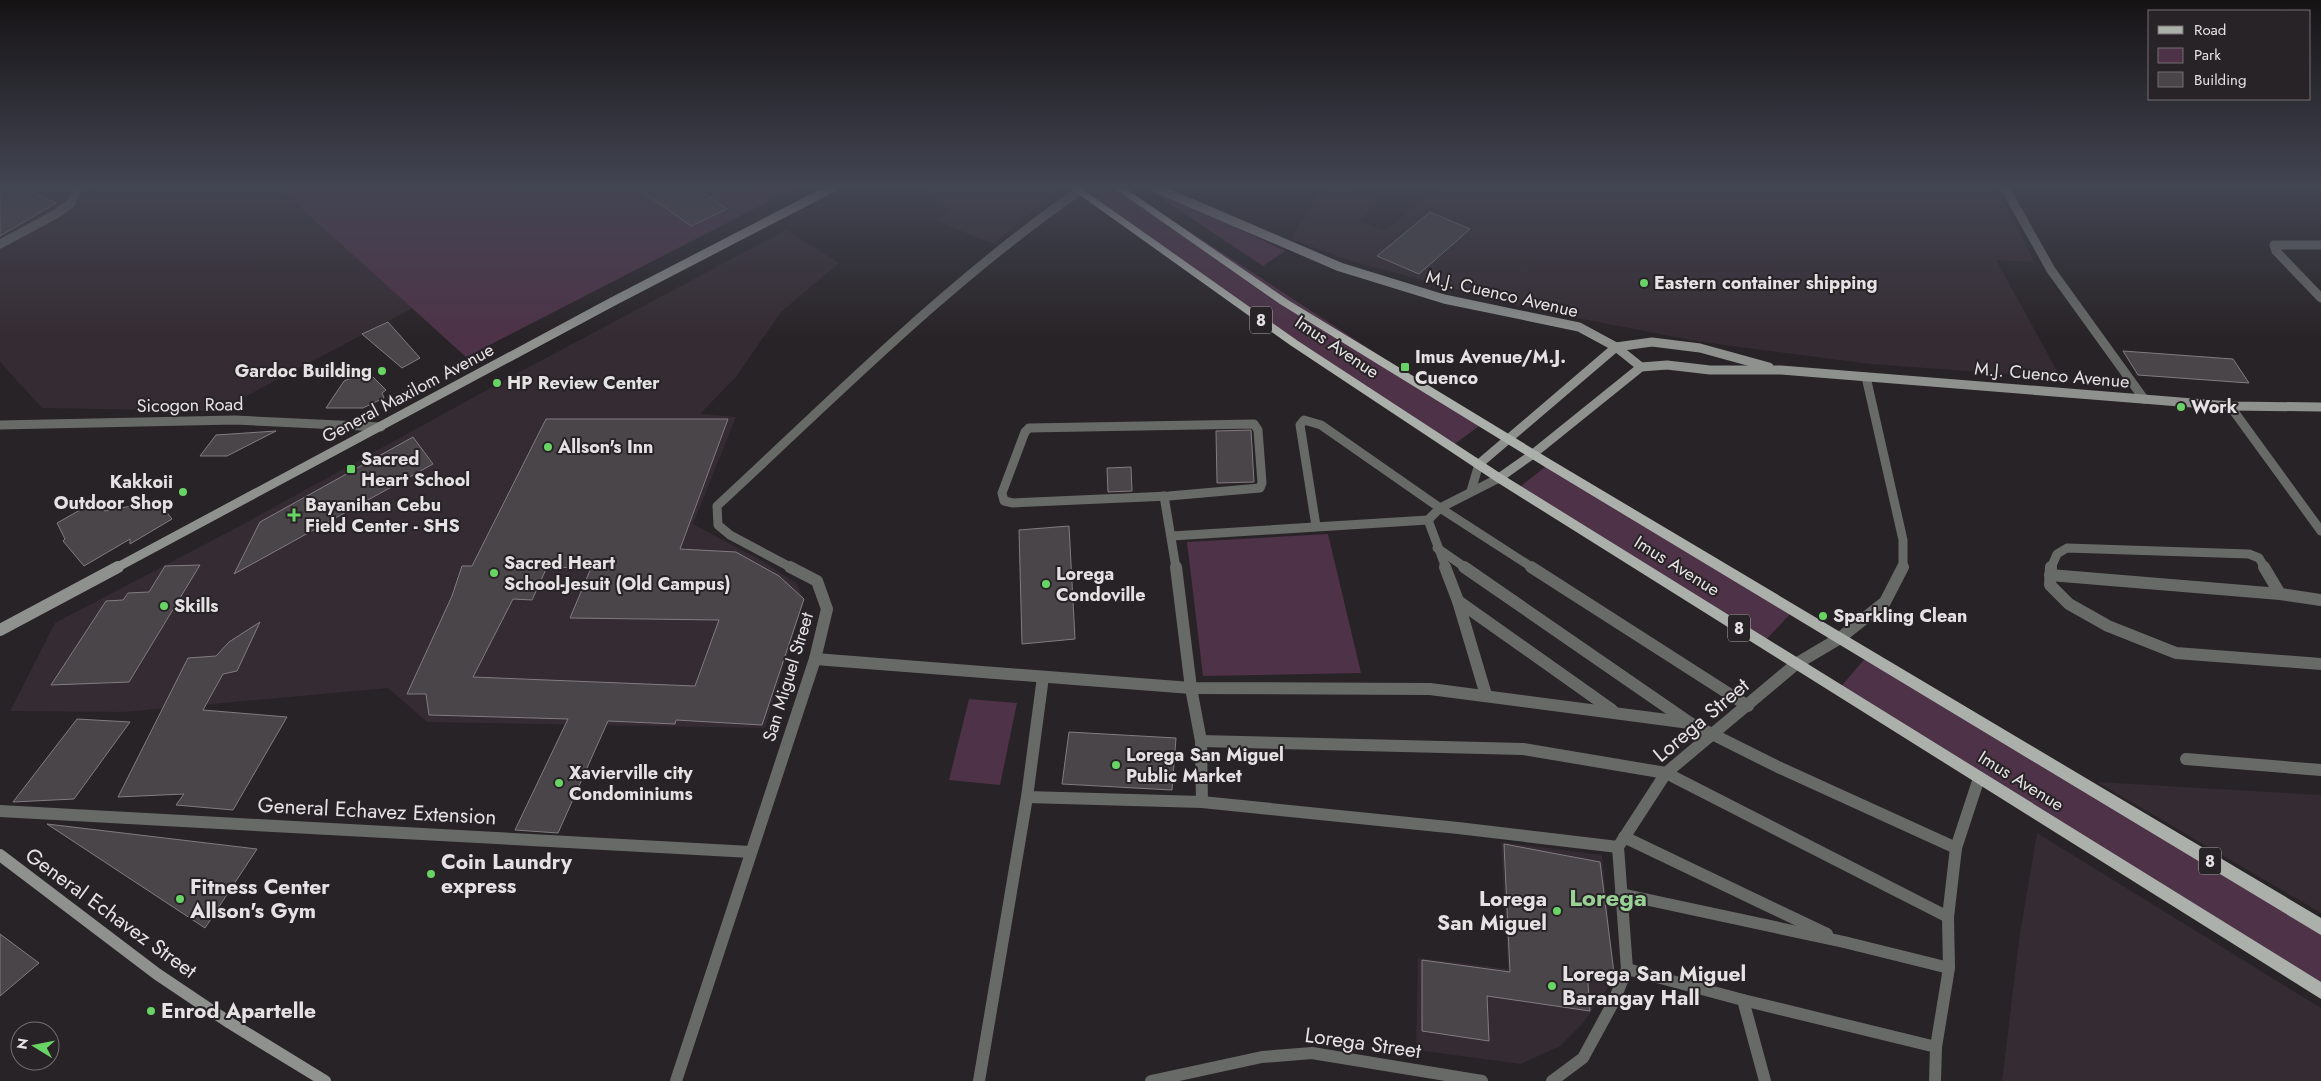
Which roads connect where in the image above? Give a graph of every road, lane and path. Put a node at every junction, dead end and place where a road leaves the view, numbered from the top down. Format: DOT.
graph roads {
  1 [pos="735,238"];
  2 [pos="1014,238"];
  3 [pos="1146,238"];
  4 [pos="1192,238"];
  5 [pos="1273,238"];
  6 [pos="2033,238"];
  7 [pos="2321,245"];
  8 [pos="2321,298"];
  9 [pos="1616,347"];
  10 [pos="1642,367"];
  11 [pos="1781,370"];
  12 [pos="1866,377"];
  13 [pos="2144,399"];
  14 [pos="2230,406"];
  15 [pos="2321,407"];
  16 [pos="0,425"];
  17 [pos="381,427"];
  18 [pos="1510,440"];
  19 [pos="1533,454"];
  20 [pos="1479,464"];
  21 [pos="1499,478"];
  22 [pos="1471,491"];
  23 [pos="1164,496"];
  24 [pos="1440,508"];
  25 [pos="1428,520"];
  26 [pos="1316,526"];
  27 [pos="2321,531"];
  28 [pos="1172,536"];
  29 [pos="1437,548"];
  30 [pos="2050,575"];
  31 [pos="2280,594"];
  32 [pos="2321,600"];
  33 [pos="1458,601"];
  34 [pos="0,630"];
  35 [pos="1840,638"];
  36 [pos="815,659"];
  37 [pos="1796,664"];
  38 [pos="2321,664"];
  39 [pos="1043,677"];
  40 [pos="1191,688"];
  41 [pos="1486,695"];
  42 [pos="1748,706"];
  43 [pos="1615,712"];
  44 [pos="1690,723"];
  45 [pos="1712,733"];
  46 [pos="1201,741"];
  47 [pos="2186,759"];
  48 [pos="2321,770"];
  49 [pos="1666,772"];
  50 [pos="1979,778"];
  51 [pos="1027,797"];
  52 [pos="1202,802"];
  53 [pos="0,811"];
  54 [pos="1621,842"];
  55 [pos="1956,848"];
  56 [pos="751,852"];
  57 [pos="0,855"];
  58 [pos="1621,894"];
  59 [pos="1948,916"];
  60 [pos="2321,927"];
  61 [pos="1844,942"];
  62 [pos="1949,968"];
  63 [pos="1627,969"];
  64 [pos="2321,992"];
  65 [pos="1743,1000"];
  66 [pos="1936,1046"];
  67 [pos="325,1081"];
  68 [pos="676,1081"];
  69 [pos="979,1081"];
  70 [pos="1151,1081"];
  71 [pos="1482,1081"];
  72 [pos="1552,1081"];
  73 [pos="1765,1081"];
  74 [pos="1935,1081"];
  1 -- 17 [label="main road, General Maxilom Avenue"];
  2 -- 36 [label="street, San Miguel Street"];
  3 -- 20 [label="main road, Imus Avenue / 8"];
  4 -- 18 [label="main road, Imus Avenue / 8"];
  5 -- 9 [label="main road, M.J. Cuenco Avenue"];
  6 -- 13 [label="street"];
  7 -- 8 [label="street"];
  9 -- 10 [label="main road, M.J. Cuenco Avenue"];
  9 -- 11 [label="main road, M.J. Cuenco Avenue"];
  9 -- 18 [label="main road"];
  10 -- 11 [label="main road, M.J. Cuenco Avenue"];
  10 -- 19 [label="main road"];
  11 -- 12 [label="main road, M.J. Cuenco Avenue"];
  12 -- 13 [label="main road, M.J. Cuenco Avenue"];
  12 -- 35 [label="street, Lorega Street"];
  13 -- 14 [label="main road, M.J. Cuenco Avenue"];
  14 -- 15 [label="main road, M.J. Cuenco Avenue"];
  14 -- 27 [label="street"];
  16 -- 17 [label="street, Sicogon Road"];
  17 -- 34 [label="main road, General Maxilom Avenue"];
  18 -- 19 [label="main road, Imus Avenue / 8"];
  18 -- 20 [label="main road"];
  19 -- 21 [label="main road"];
  19 -- 35 [label="main road, Imus Avenue / 8"];
  20 -- 21 [label="main road, Imus Avenue / 8"];
  20 -- 22 [label="street"];
  21 -- 22 [label="street"];
  21 -- 37 [label="main road, Imus Avenue / 8"];
  22 -- 24 [label="street"];
  23 -- 23 [label="street"];
  23 -- 28 [label="street"];
  24 -- 25 [label="street"];
  24 -- 26 [label="street"];
  24 -- 42 [label="street"];
  25 -- 26 [label="street"];
  25 -- 29 [label="street"];
  26 -- 28 [label="street"];
  28 -- 40 [label="street"];
  29 -- 33 [label="street"];
  29 -- 44 [label="street"];
  30 -- 31 [label="street"];
  30 -- 31 [label="street"];
  30 -- 38 [label="street"];
  31 -- 32 [label="street"];
  33 -- 41 [label="street"];
  33 -- 43 [label="street"];
  35 -- 37 [label="street, Lorega Street"];
  35 -- 60 [label="main road, Imus Avenue / 8"];
  36 -- 39 [label="street"];
  36 -- 56 [label="street, San Miguel Street"];
  37 -- 42 [label="street, Lorega Street"];
  37 -- 50 [label="main road, Imus Avenue / 8"];
  39 -- 40 [label="street"];
  39 -- 51 [label="street"];
  40 -- 41 [label="street"];
  40 -- 46 [label="street"];
  41 -- 43 [label="street"];
  42 -- 45 [label="street, Lorega Street"];
  43 -- 44 [label="street"];
  44 -- 45 [label="street"];
  45 -- 49 [label="street, Lorega Street"];
  45 -- 55 [label="street"];
  46 -- 49 [label="street"];
  46 -- 52 [label="street"];
  47 -- 48 [label="street"];
  49 -- 54 [label="street, Lorega Street"];
  49 -- 59 [label="street"];
  50 -- 55 [label="street"];
  50 -- 64 [label="main road, Imus Avenue / 8"];
  51 -- 52 [label="street"];
  51 -- 69 [label="street"];
  52 -- 54 [label="street"];
  53 -- 56 [label="street, General Echavez Extension"];
  54 -- 58 [label="street"];
  54 -- 61 [label="street"];
  55 -- 59 [label="street"];
  56 -- 68 [label="street, San Miguel Street"];
  57 -- 67 [label="main road, General Echavez Street"];
  58 -- 61 [label="street"];
  58 -- 63 [label="street"];
  59 -- 62 [label="street"];
  61 -- 62 [label="street"];
  62 -- 66 [label="street"];
  63 -- 65 [label="street"];
  63 -- 72 [label="street"];
  65 -- 66 [label="street"];
  65 -- 73 [label="street"];
  66 -- 74 [label="street"];
  70 -- 71 [label="street, Lorega Street"];
}
